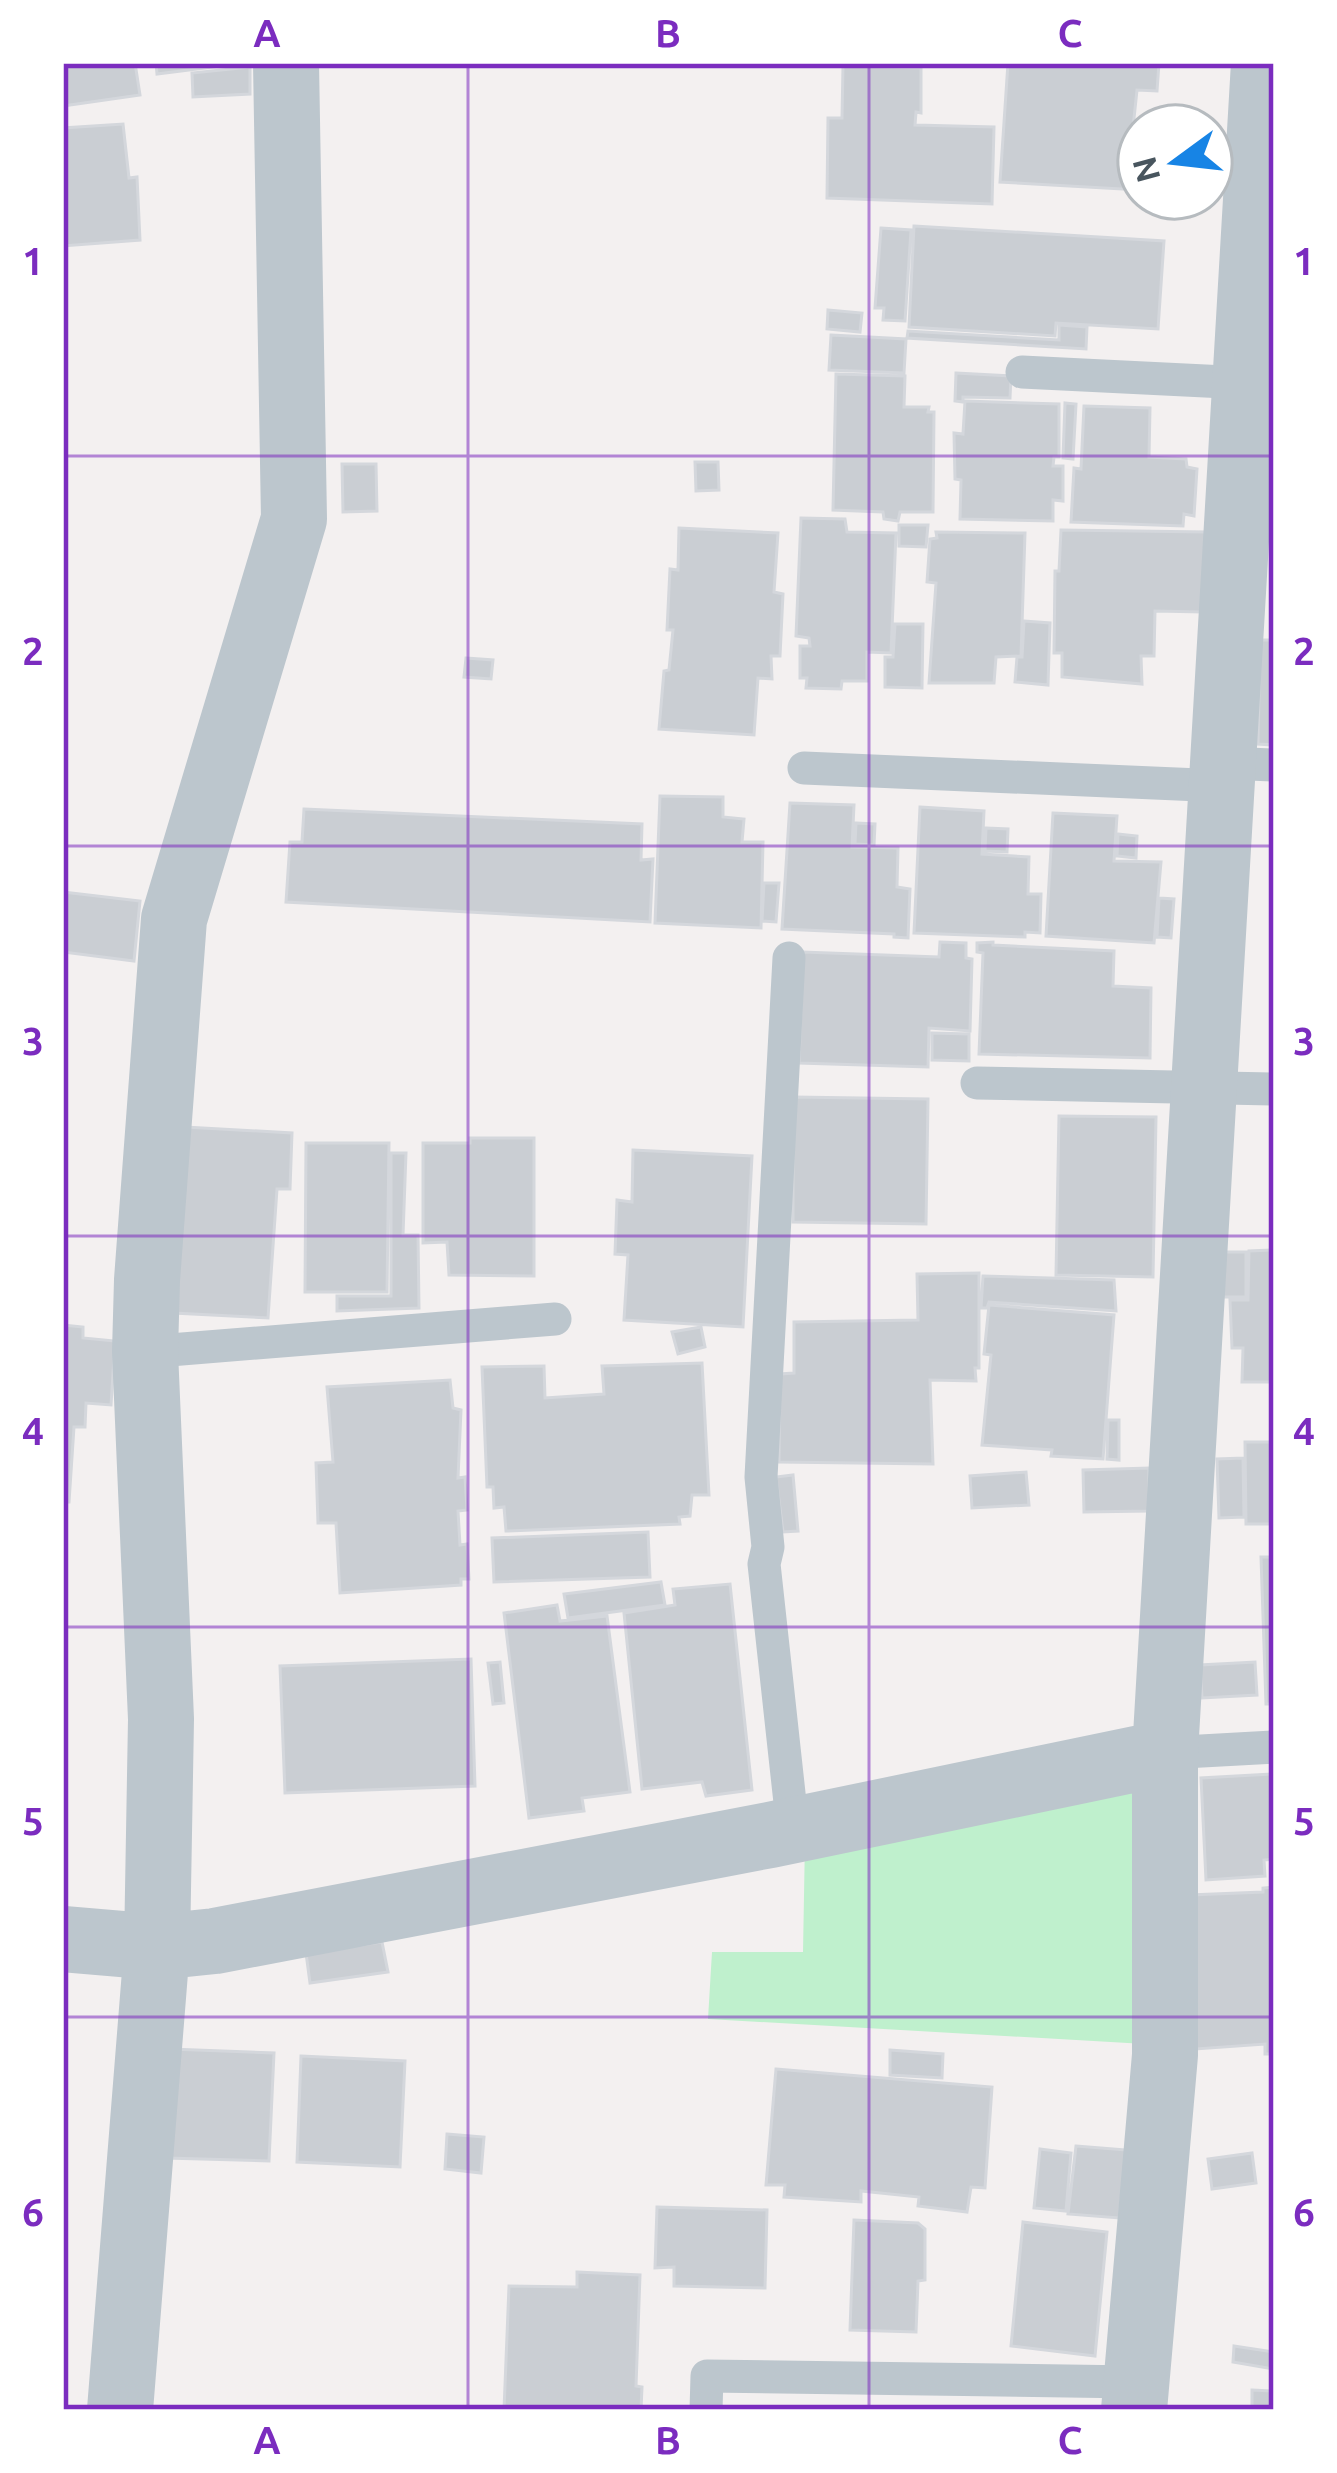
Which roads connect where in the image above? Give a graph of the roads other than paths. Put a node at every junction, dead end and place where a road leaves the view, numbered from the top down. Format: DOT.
graph roads {
  1 [pos="286,63"];
  2 [pos="1264,63"];
  3 [pos="1022,372"];
  4 [pos="1246,382"];
  5 [pos="1256,551"];
  6 [pos="804,767"];
  7 [pos="1241,771"];
  8 [pos="789,958"];
  9 [pos="976,1083"];
  10 [pos="1206,1089"];
  11 [pos="1274,1089"];
  12 [pos="555,1318"];
  13 [pos="145,1352"];
  14 [pos="1274,1747"];
  15 [pos="1165,1753"];
  16 [pos="793,1830"];
  17 [pos="63,1939"];
  18 [pos="157,1947"];
  19 [pos="1135,2396"];
  20 [pos="121,2410"];
  21 [pos="706,2410"];
  1 -- 13 [label="street"];
  2 -- 4 [label="street"];
  3 -- 4 [label="lane"];
  4 -- 5 [label="street"];
  5 -- 7 [label="street"];
  6 -- 7 [label="lane"];
  7 -- 10 [label="street"];
  8 -- 16 [label="lane"];
  9 -- 10 [label="lane"];
  10 -- 11 [label="lane"];
  10 -- 15 [label="street"];
  12 -- 13 [label="lane"];
  13 -- 18 [label="street"];
  14 -- 15 [label="lane"];
  15 -- 16 [label="street"];
  15 -- 19 [label="street"];
  16 -- 18 [label="street"];
  17 -- 18 [label="street"];
  18 -- 20 [label="street"];
  19 -- 21 [label="lane"];
}
